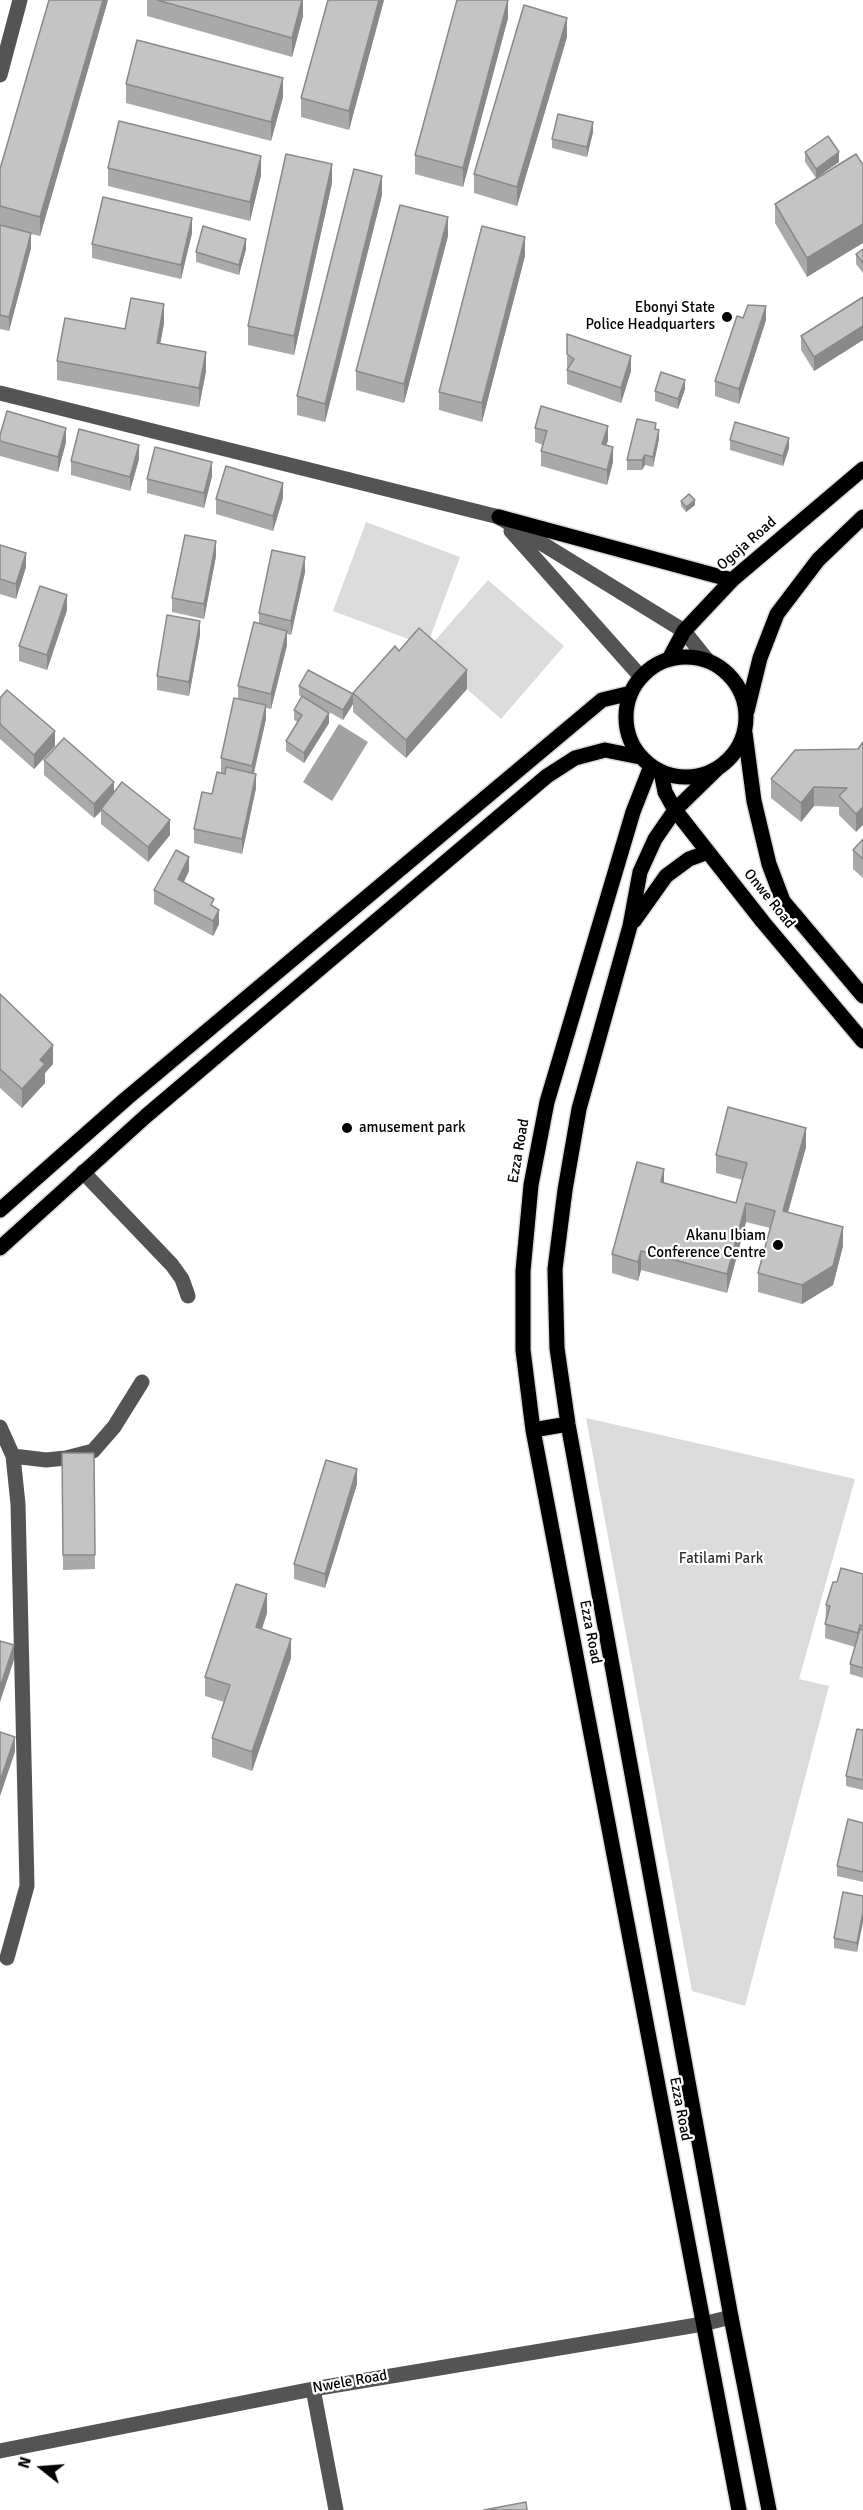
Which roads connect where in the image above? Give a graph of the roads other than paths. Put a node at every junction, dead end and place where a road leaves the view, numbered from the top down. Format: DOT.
graph roads {
  1 [pos="20,0"];
  2 [pos="0,75"];
  3 [pos="0,393"];
  4 [pos="863,469"];
  5 [pos="863,517"];
  6 [pos="499,518"];
  7 [pos="732,580"];
  8 [pos="684,631"];
  9 [pos="669,659"];
  10 [pos="708,661"];
  11 [pos="641,677"];
  12 [pos="631,693"];
  13 [pos="745,723"];
  14 [pos="651,765"];
  15 [pos="718,768"];
  16 [pos="675,810"];
  17 [pos="708,852"];
  18 [pos="630,926"];
  19 [pos="863,996"];
  20 [pos="863,1041"];
  21 [pos="83,1172"];
  22 [pos="0,1210"];
  23 [pos="0,1248"];
  24 [pos="188,1296"];
  25 [pos="142,1382"];
  26 [pos="568,1424"];
  27 [pos="0,1427"];
  28 [pos="533,1430"];
  29 [pos="13,1456"];
  30 [pos="7,1958"];
  31 [pos="731,2317"];
  32 [pos="703,2324"];
  33 [pos="313,2389"];
  34 [pos="0,2451"];
  35 [pos="336,2510"];
  36 [pos="739,2510"];
  37 [pos="769,2510"];
  1 -- 2 [label="street"];
  3 -- 6 [label="street"];
  4 -- 7 [label="main road, Ogoja Road"];
  5 -- 13 [label="main road"];
  6 -- 7 [label="main road"];
  6 -- 8 [label="street"];
  6 -- 11 [label="street"];
  7 -- 8 [label="main road, Ogoja Road"];
  8 -- 9 [label="main road, Ogoja Road"];
  8 -- 10 [label="street"];
  9 -- 10 [label="main road"];
  9 -- 11 [label="main road"];
  10 -- 13 [label="main road"];
  11 -- 12 [label="main road"];
  12 -- 14 [label="main road"];
  12 -- 22 [label="main road"];
  13 -- 15 [label="main road"];
  13 -- 19 [label="main road, Onwe Road"];
  14 -- 15 [label="main road"];
  14 -- 16 [label="main road, Onwe Road"];
  14 -- 21 [label="main road"];
  14 -- 28 [label="main road, Ezza Road"];
  15 -- 16 [label="main road, Ezza Road"];
  16 -- 17 [label="main road, Onwe Road"];
  16 -- 18 [label="main road, Ezza Road"];
  17 -- 18 [label="main road"];
  17 -- 20 [label="main road, Onwe Road"];
  18 -- 26 [label="main road, Ezza Road"];
  21 -- 23 [label="main road"];
  21 -- 24 [label="street"];
  25 -- 29 [label="street"];
  26 -- 28 [label="main road"];
  26 -- 31 [label="main road, Ezza Road"];
  27 -- 29 [label="street"];
  28 -- 32 [label="main road, Ezza Road"];
  29 -- 30 [label="street"];
  31 -- 32 [label="street, Nwele Road"];
  31 -- 37 [label="main road, Ezza Road"];
  32 -- 33 [label="street, Nwele Road"];
  32 -- 36 [label="main road, Ezza Road"];
  33 -- 34 [label="street, Nwele Road"];
  33 -- 35 [label="street"];
}
